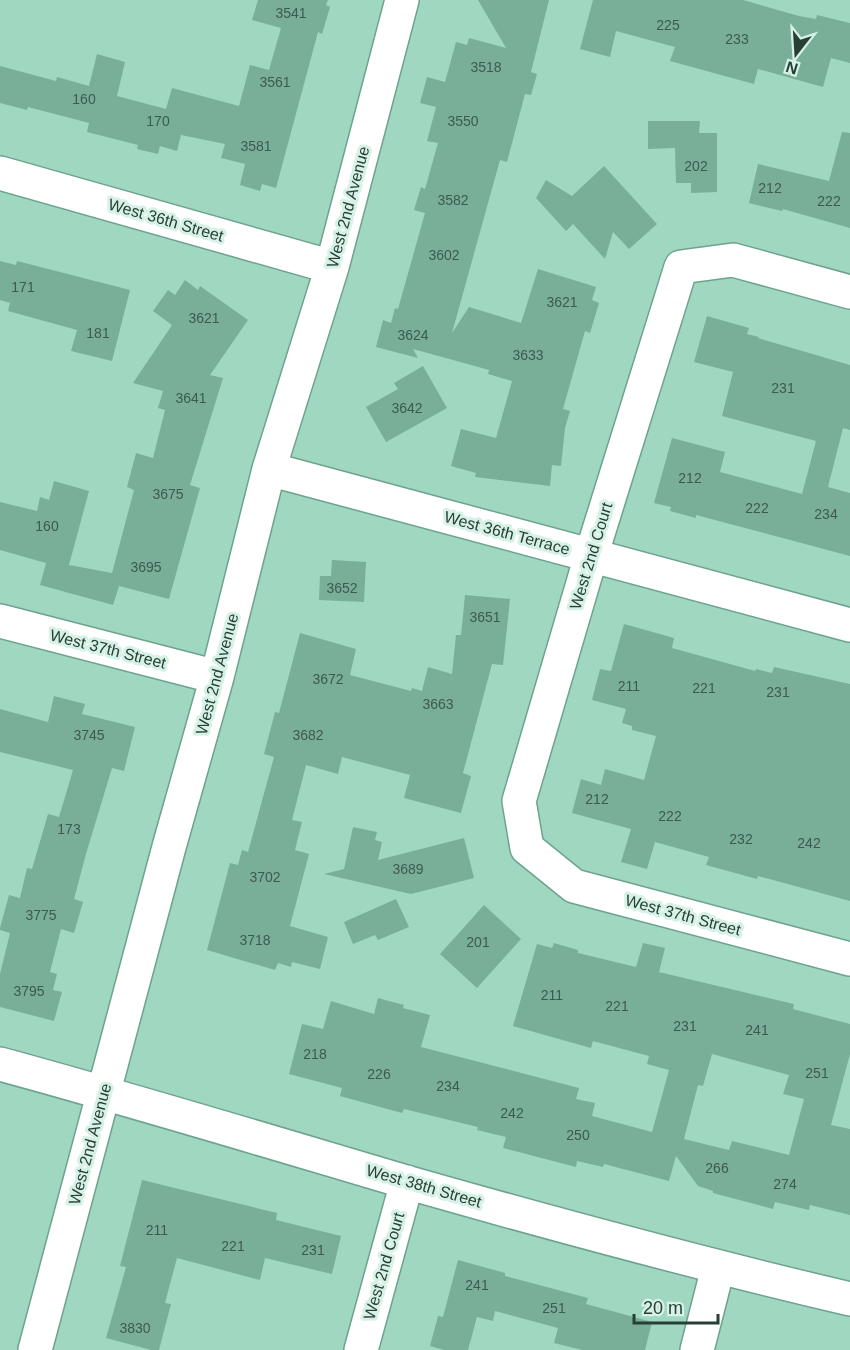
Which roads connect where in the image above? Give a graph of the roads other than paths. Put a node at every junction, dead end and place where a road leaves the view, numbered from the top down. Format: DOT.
graph roads {
  1 [pos="402,0"];
  2 [pos="0,173"];
  3 [pos="332,267"];
  4 [pos="850,292"];
  5 [pos="269,469"];
  6 [pos="591,556"];
  7 [pos="0,621"];
  8 [pos="850,625"];
  9 [pos="217,677"];
  10 [pos="527,848"];
  11 [pos="850,959"];
  12 [pos="0,1064"];
  13 [pos="103,1092"];
  14 [pos="407,1182"];
  15 [pos="718,1268"];
  16 [pos="850,1299"];
  17 [pos="35,1350"];
  18 [pos="361,1350"];
  19 [pos="697,1350"];
  1 -- 3 [label="street, West 2nd Avenue"];
  2 -- 3 [label="street, West 36th Street"];
  3 -- 5 [label="street, West 2nd Avenue"];
  4 -- 6 [label="street, West 2nd Court"];
  5 -- 6 [label="street, West 36th Terrace"];
  5 -- 9 [label="street, West 2nd Avenue"];
  6 -- 8 [label="street, West 36th Terrace"];
  6 -- 10 [label="street, West 2nd Court"];
  7 -- 9 [label="street, West 37th Street"];
  9 -- 13 [label="street, West 2nd Avenue"];
  10 -- 11 [label="street, West 37th Street"];
  12 -- 13 [label="street, West 38th Street"];
  13 -- 14 [label="street, West 38th Street"];
  13 -- 17 [label="street, West 2nd Avenue"];
  14 -- 15 [label="street, West 38th Street"];
  14 -- 18 [label="street, West 2nd Court"];
  15 -- 16 [label="street, West 38th Street"];
  15 -- 19 [label="street"];
}
